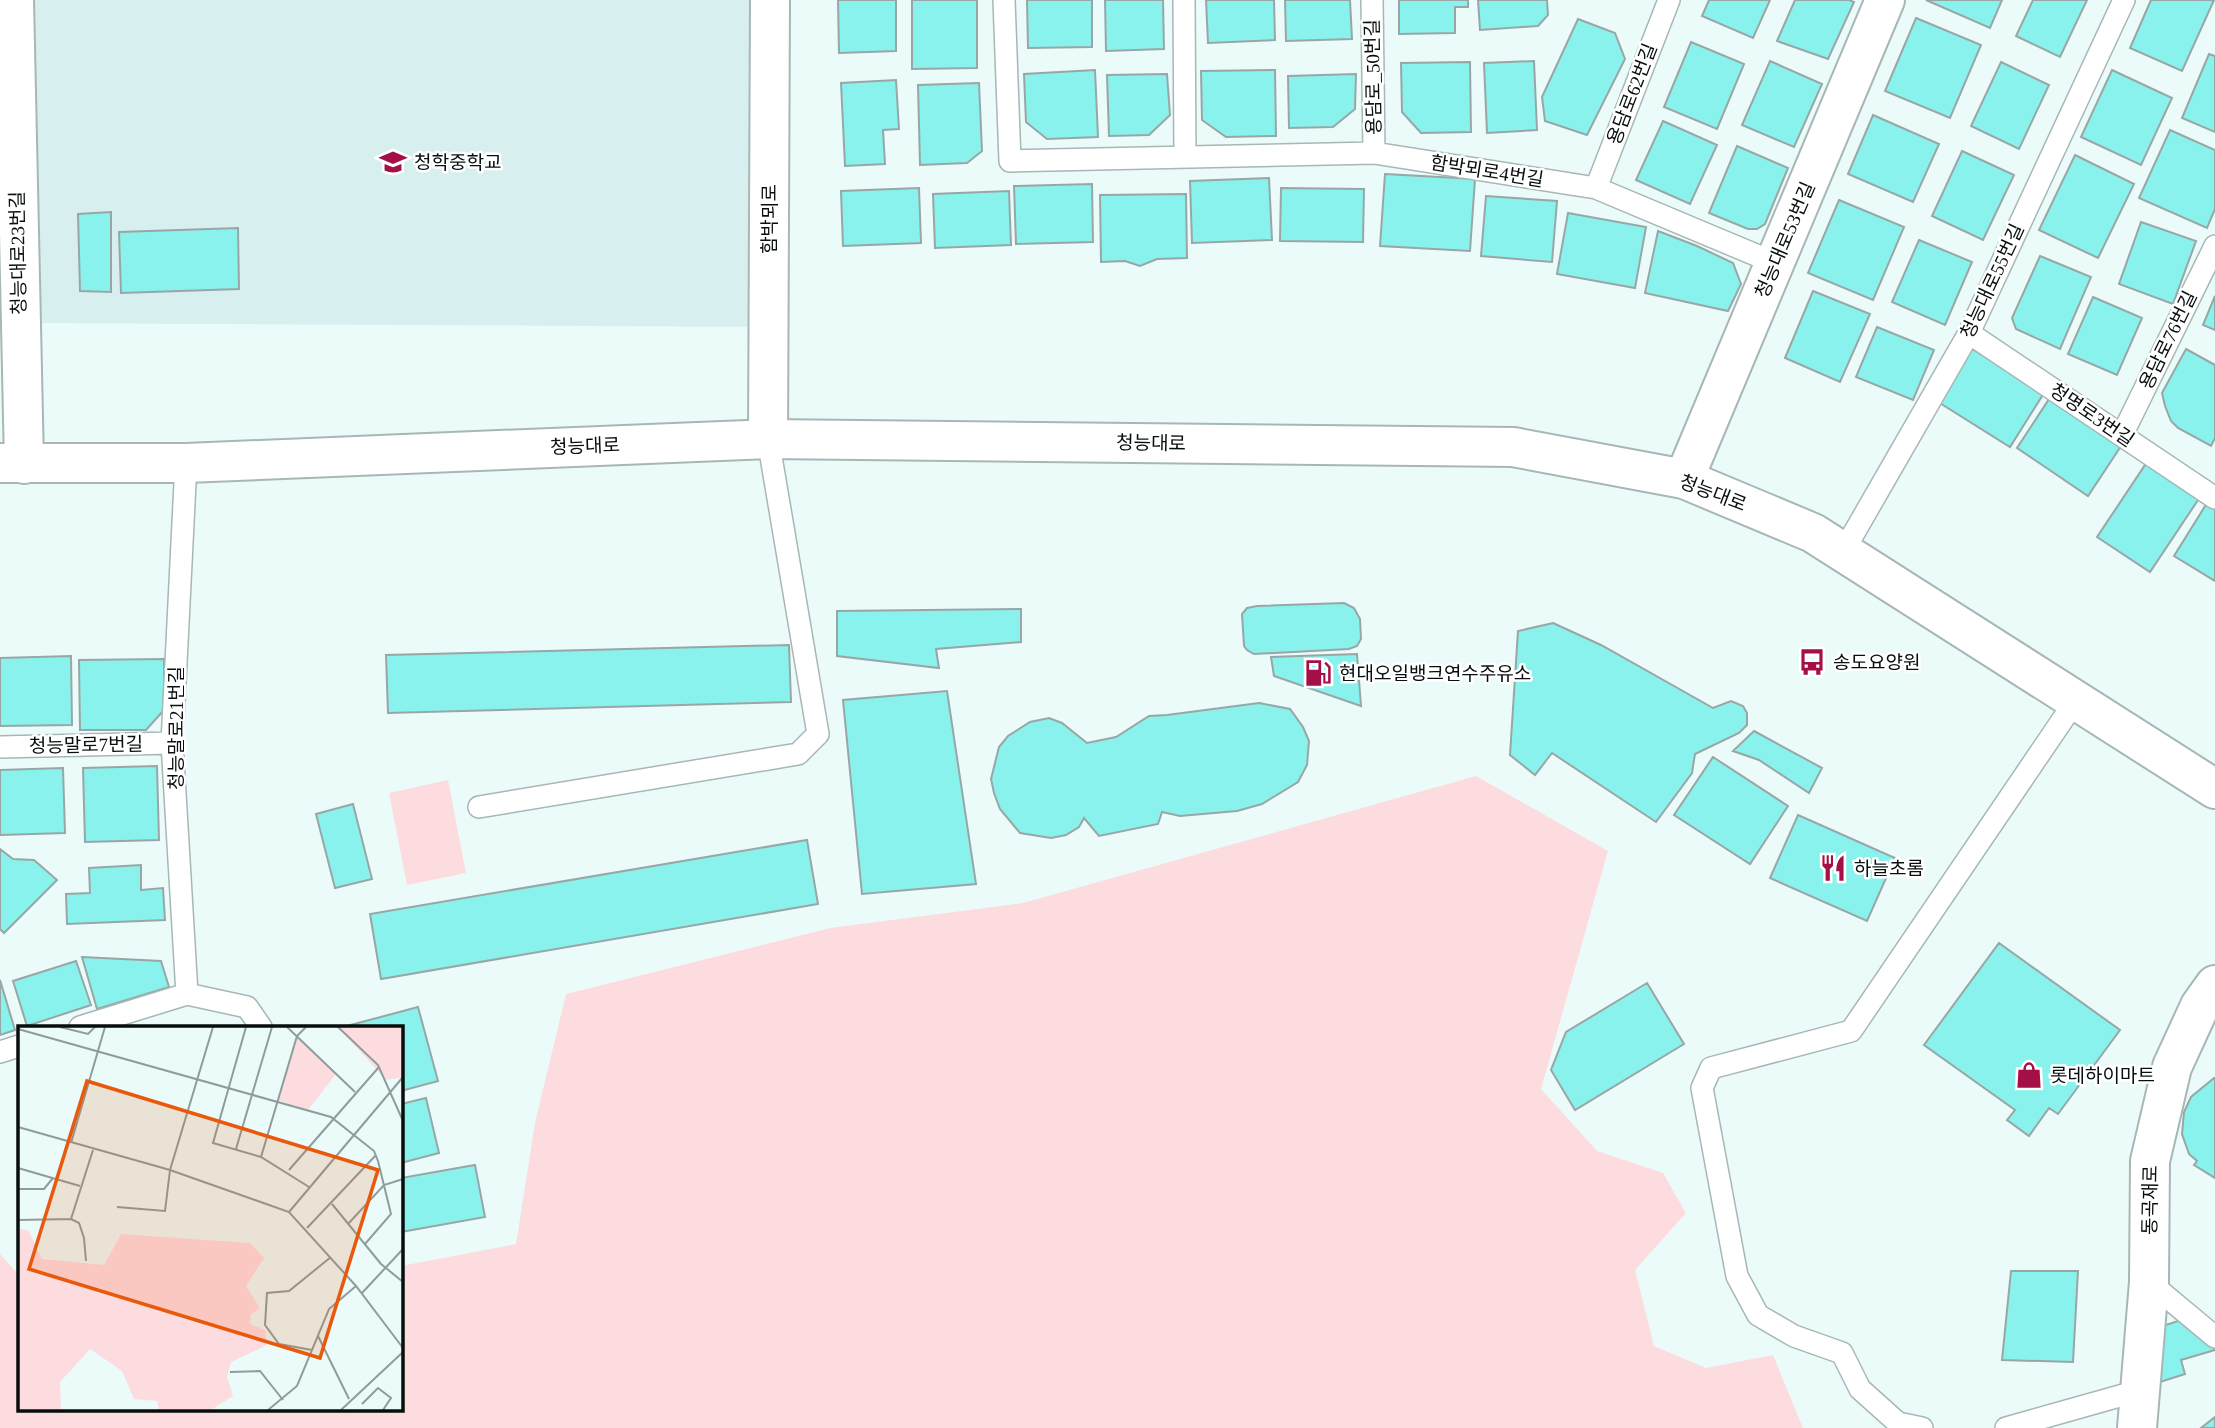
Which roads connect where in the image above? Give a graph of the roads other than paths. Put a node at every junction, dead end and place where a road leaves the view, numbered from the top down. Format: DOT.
graph roads {
  1 [pos="14,0"];
  2 [pos="770,0"];
  3 [pos="1004,0"];
  4 [pos="1184,0"];
  5 [pos="1373,0"];
  6 [pos="1669,0"];
  7 [pos="1885,0"];
  8 [pos="2124,0"];
  9 [pos="1374,153"];
  10 [pos="1185,157"];
  11 [pos="1595,188"];
  12 [pos="2215,246"];
  13 [pos="1775,263"];
  14 [pos="1969,333"];
  15 [pos="2122,435"];
  16 [pos="768,439"];
  17 [pos="186,463"];
  18 [pos="12,464"];
  19 [pos="1684,479"];
  20 [pos="2215,498"];
  21 [pos="1843,552"];
  22 [pos="2076,701"];
  23 [pos="172,743"];
  24 [pos="0,747"];
  25 [pos="2215,789"];
  26 [pos="480,807"];
  27 [pos="2215,985"];
  28 [pos="187,993"];
  29 [pos="83,1026"];
  30 [pos="260,1026"];
  31 [pos="18,1046"];
  32 [pos="0,1052"];
  33 [pos="2149,1282"];
  34 [pos="2215,1336"];
  35 [pos="2141,1390"];
  36 [pos="1922,1428"];
  37 [pos="2006,1428"];
  38 [pos="2137,1428"];
  1 -- 18 [label="main road, 청능대로23번길"];
  2 -- 16 [label="main road, 함박뫼로"];
  3 -- 10 [label="lane, 함박뫼로4번길"];
  4 -- 10 [label="lane"];
  5 -- 9 [label="lane, 용담로_50번길"];
  6 -- 11 [label="lane, 용담로62번길"];
  7 -- 13 [label="main road, 청능대로53번길"];
  8 -- 14 [label="lane, 청능대로55번길"];
  9 -- 10 [label="lane, 함박뫼로4번길"];
  9 -- 11 [label="lane, 함박뫼로4번길"];
  11 -- 13 [label="lane, 함박뫼로4번길"];
  12 -- 15 [label="lane, 용담로76번길"];
  13 -- 19 [label="main road, 청능대로53번길"];
  14 -- 15 [label="lane, 청명로3번길"];
  14 -- 21 [label="lane, 청능대로55번길"];
  15 -- 20 [label="lane, 청명로3번길"];
  16 -- 17 [label="main road, 청능대로"];
  16 -- 19 [label="main road, 청능대로"];
  16 -- 26 [label="lane"];
  17 -- 18 [label="main road, 청능대로"];
  17 -- 23 [label="lane, 청능말로21번길"];
  19 -- 21 [label="main road, 청능대로"];
  21 -- 22 [label="main road, 청능대로"];
  22 -- 25 [label="main road, 청능대로"];
  22 -- 36 [label="lane"];
  23 -- 24 [label="lane, 청능말로7번길"];
  23 -- 28 [label="lane, 청능말로21번길"];
  27 -- 33 [label="main road, 동곡재로"];
  28 -- 29 [label="lane"];
  28 -- 30 [label="lane"];
  31 -- 32 [label="lane"];
  33 -- 34 [label="lane"];
  33 -- 35 [label="main road, 동곡재로"];
  35 -- 37 [label="lane"];
  35 -- 38 [label="main road, 동곡재로"];
}
